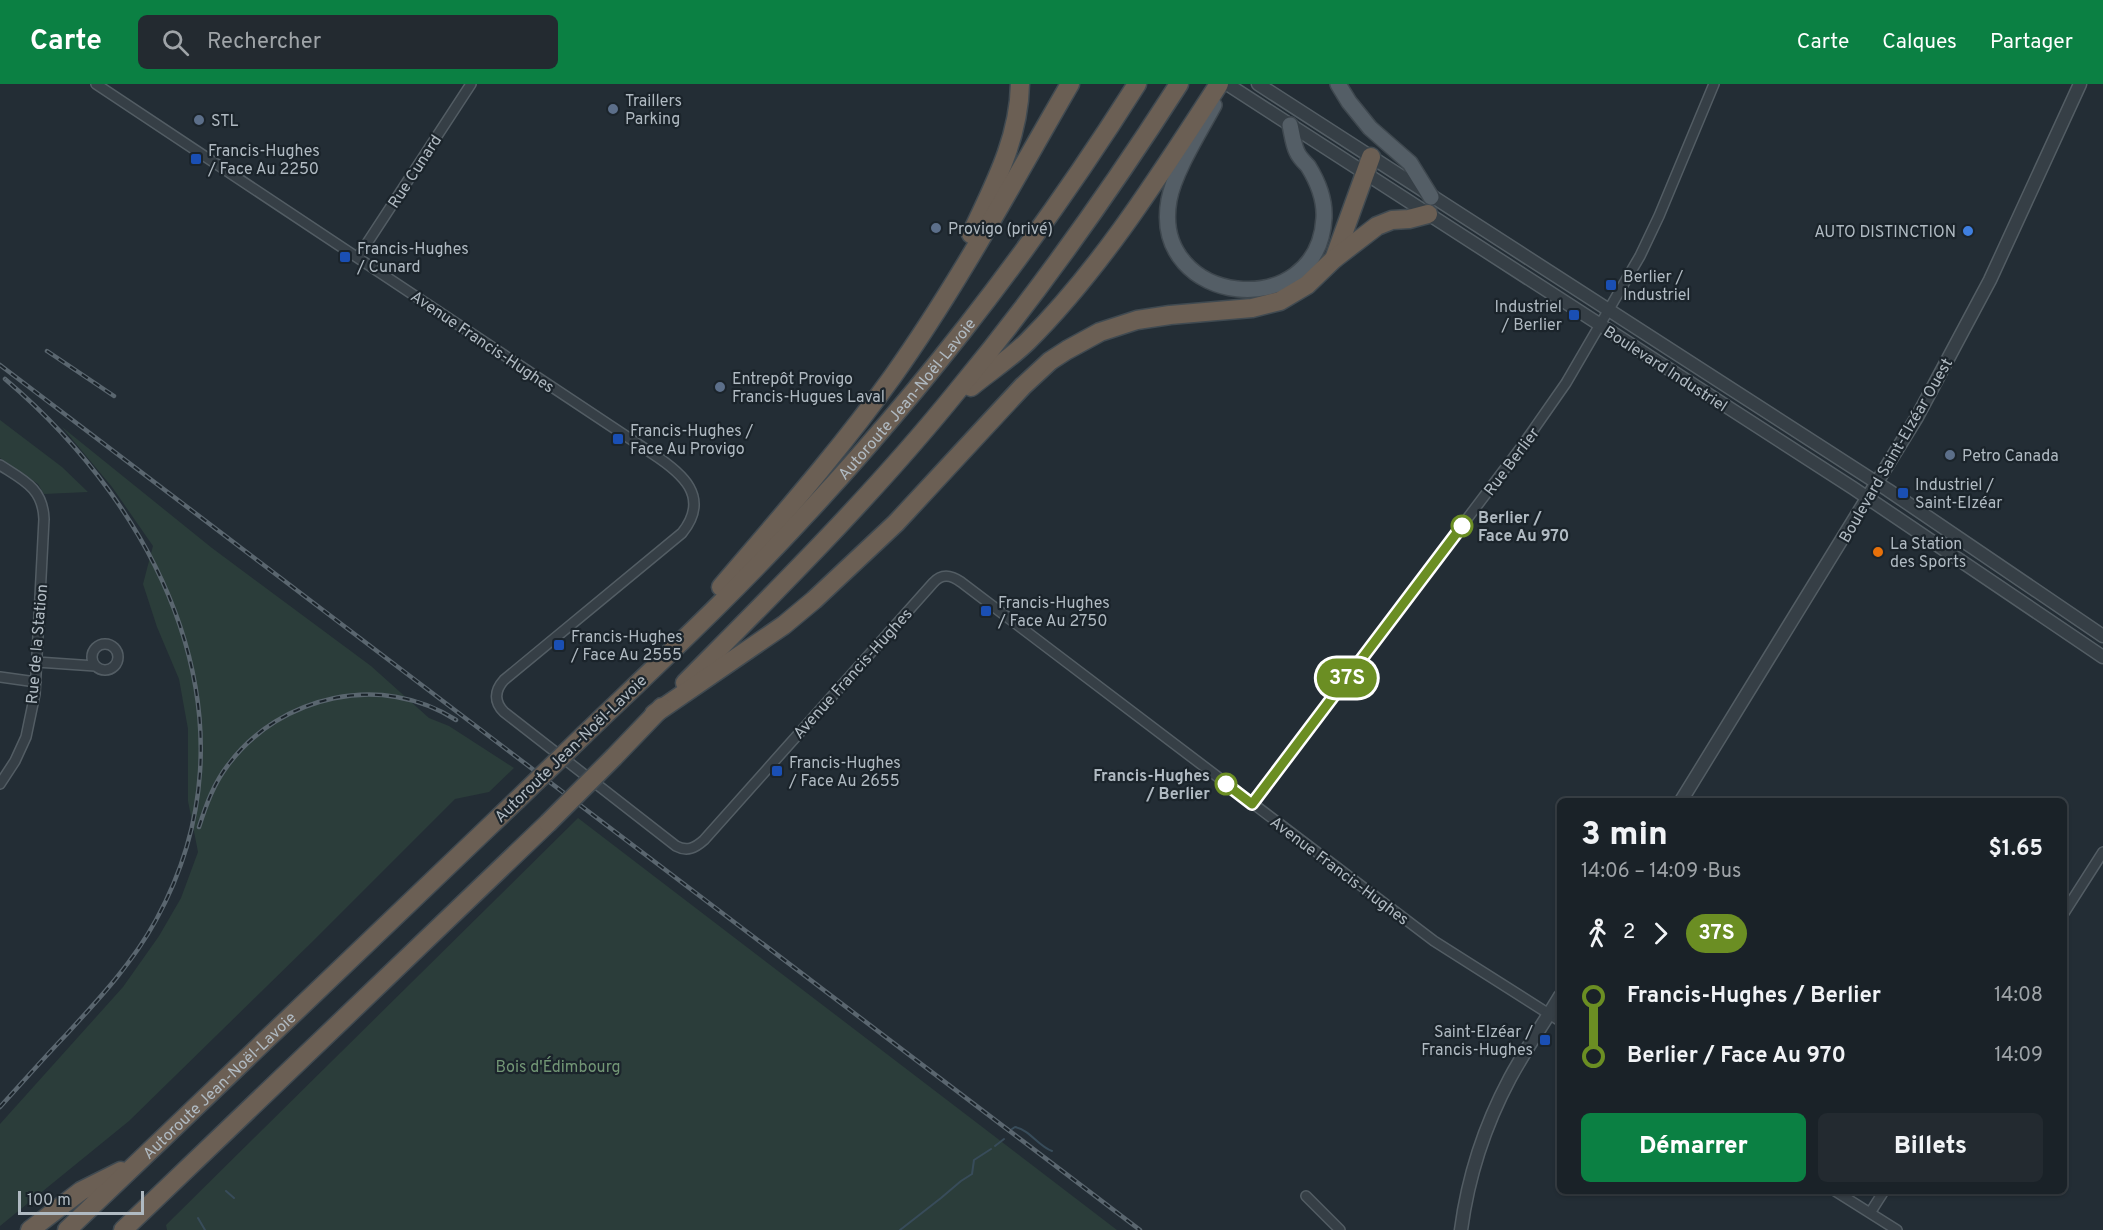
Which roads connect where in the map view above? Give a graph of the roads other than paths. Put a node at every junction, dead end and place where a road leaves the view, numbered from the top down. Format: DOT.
graph roads {
  1 [pos="96,84"];
  2 [pos="471,84"];
  3 [pos="1020,84"];
  4 [pos="1070,84"];
  5 [pos="1137,84"];
  6 [pos="1179,84"];
  7 [pos="1258,84"];
  8 [pos="1338,84"];
  9 [pos="1714,84"];
  10 [pos="2080,84"];
  11 [pos="1220,88"];
  12 [pos="1290,125"];
  13 [pos="1368,165"];
  14 [pos="1430,205"];
  15 [pos="358,257"];
  16 [pos="1334,259"];
  17 [pos="1608,310"];
  18 [pos="931,320"];
  19 [pos="1599,325"];
  20 [pos="941,410"];
  21 [pos="0,465"];
  22 [pos="1878,484"];
  23 [pos="1868,498"];
  24 [pos="2103,636"];
  25 [pos="2103,657"];
  26 [pos="36,662"];
  27 [pos="95,666"];
  28 [pos="650,671"];
  29 [pos="0,677"];
  30 [pos="36,682"];
  31 [pos="654,714"];
  32 [pos="0,784"];
  33 [pos="1683,798"];
  34 [pos="1252,804"];
  35 [pos="2103,852"];
  36 [pos="2067,908"];
  37 [pos="1555,1017"];
  38 [pos="136,1164"];
  39 [pos="1840,1194"];
  40 [pos="1882,1194"];
  41 [pos="1306,1196"];
  42 [pos="1870,1213"];
  43 [pos="30,1230"];
  44 [pos="67,1230"];
  45 [pos="123,1230"];
  46 [pos="1340,1230"];
  47 [pos="1461,1230"];
  48 [pos="1897,1230"];
  1 -- 15 [label="street, Avenue Francis-Hughes"];
  2 -- 15 [label="street, Rue Cunard"];
  3 -- 18 [label="highway"];
  4 -- 18 [label="highway"];
  5 -- 28 [label="highway, Autoroute Jean-Noël-Lavoie"];
  6 -- 20 [label="highway, Autoroute Jean-Noël-Lavoie"];
  7 -- 13 [label="street, Boulevard Industriel"];
  8 -- 14 [label="main road"];
  9 -- 17 [label="street, Rue Berlier"];
  10 -- 22 [label="street, Boulevard Saint-Elzéar Ouest"];
  11 -- 12 [label="street, Boulevard Industriel"];
  11 -- 12 [label="main road"];
  11 -- 20 [label="highway"];
  12 -- 13 [label="street, Boulevard Industriel"];
  13 -- 14 [label="street, Boulevard Industriel"];
  13 -- 14 [label="street, Boulevard Industriel"];
  13 -- 16 [label="highway"];
  14 -- 16 [label="highway"];
  14 -- 17 [label="street, Boulevard Industriel"];
  14 -- 19 [label="street, Boulevard Industriel"];
  15 -- 34 [label="street, Avenue Francis-Hughes"];
  16 -- 31 [label="highway"];
  17 -- 19 [label="street, Rue Berlier"];
  17 -- 22 [label="street, Boulevard Industriel"];
  18 -- 28 [label="highway"];
  19 -- 23 [label="street, Boulevard Industriel"];
  19 -- 34 [label="street, Rue Berlier"];
  20 -- 31 [label="highway, Autoroute Jean-Noël-Lavoie"];
  21 -- 26 [label="street, Rue de la Station"];
  22 -- 23 [label="street, Boulevard Saint-Elzéar Ouest"];
  22 -- 24 [label="street, Boulevard Industriel"];
  23 -- 25 [label="street, Boulevard Industriel"];
  23 -- 33 [label="street, Boulevard Saint-Elzéar Ouest"];
  26 -- 27 [label="street"];
  26 -- 30 [label="street, Rue de la Station"];
  28 -- 38 [label="highway, Autoroute Jean-Noël-Lavoie, bridge"];
  29 -- 30 [label="street"];
  30 -- 32 [label="street, Rue de la Station"];
  31 -- 45 [label="highway, Autoroute Jean-Noël-Lavoie, bridge"];
  34 -- 37 [label="street, Avenue Francis-Hughes"];
  35 -- 36 [label="street"];
  37 -- 47 [label="street"];
  38 -- 43 [label="highway"];
  38 -- 44 [label="highway, Autoroute Jean-Noël-Lavoie"];
  39 -- 42 [label="street"];
  40 -- 42 [label="street"];
  41 -- 46 [label="street"];
  42 -- 48 [label="street"];
}
